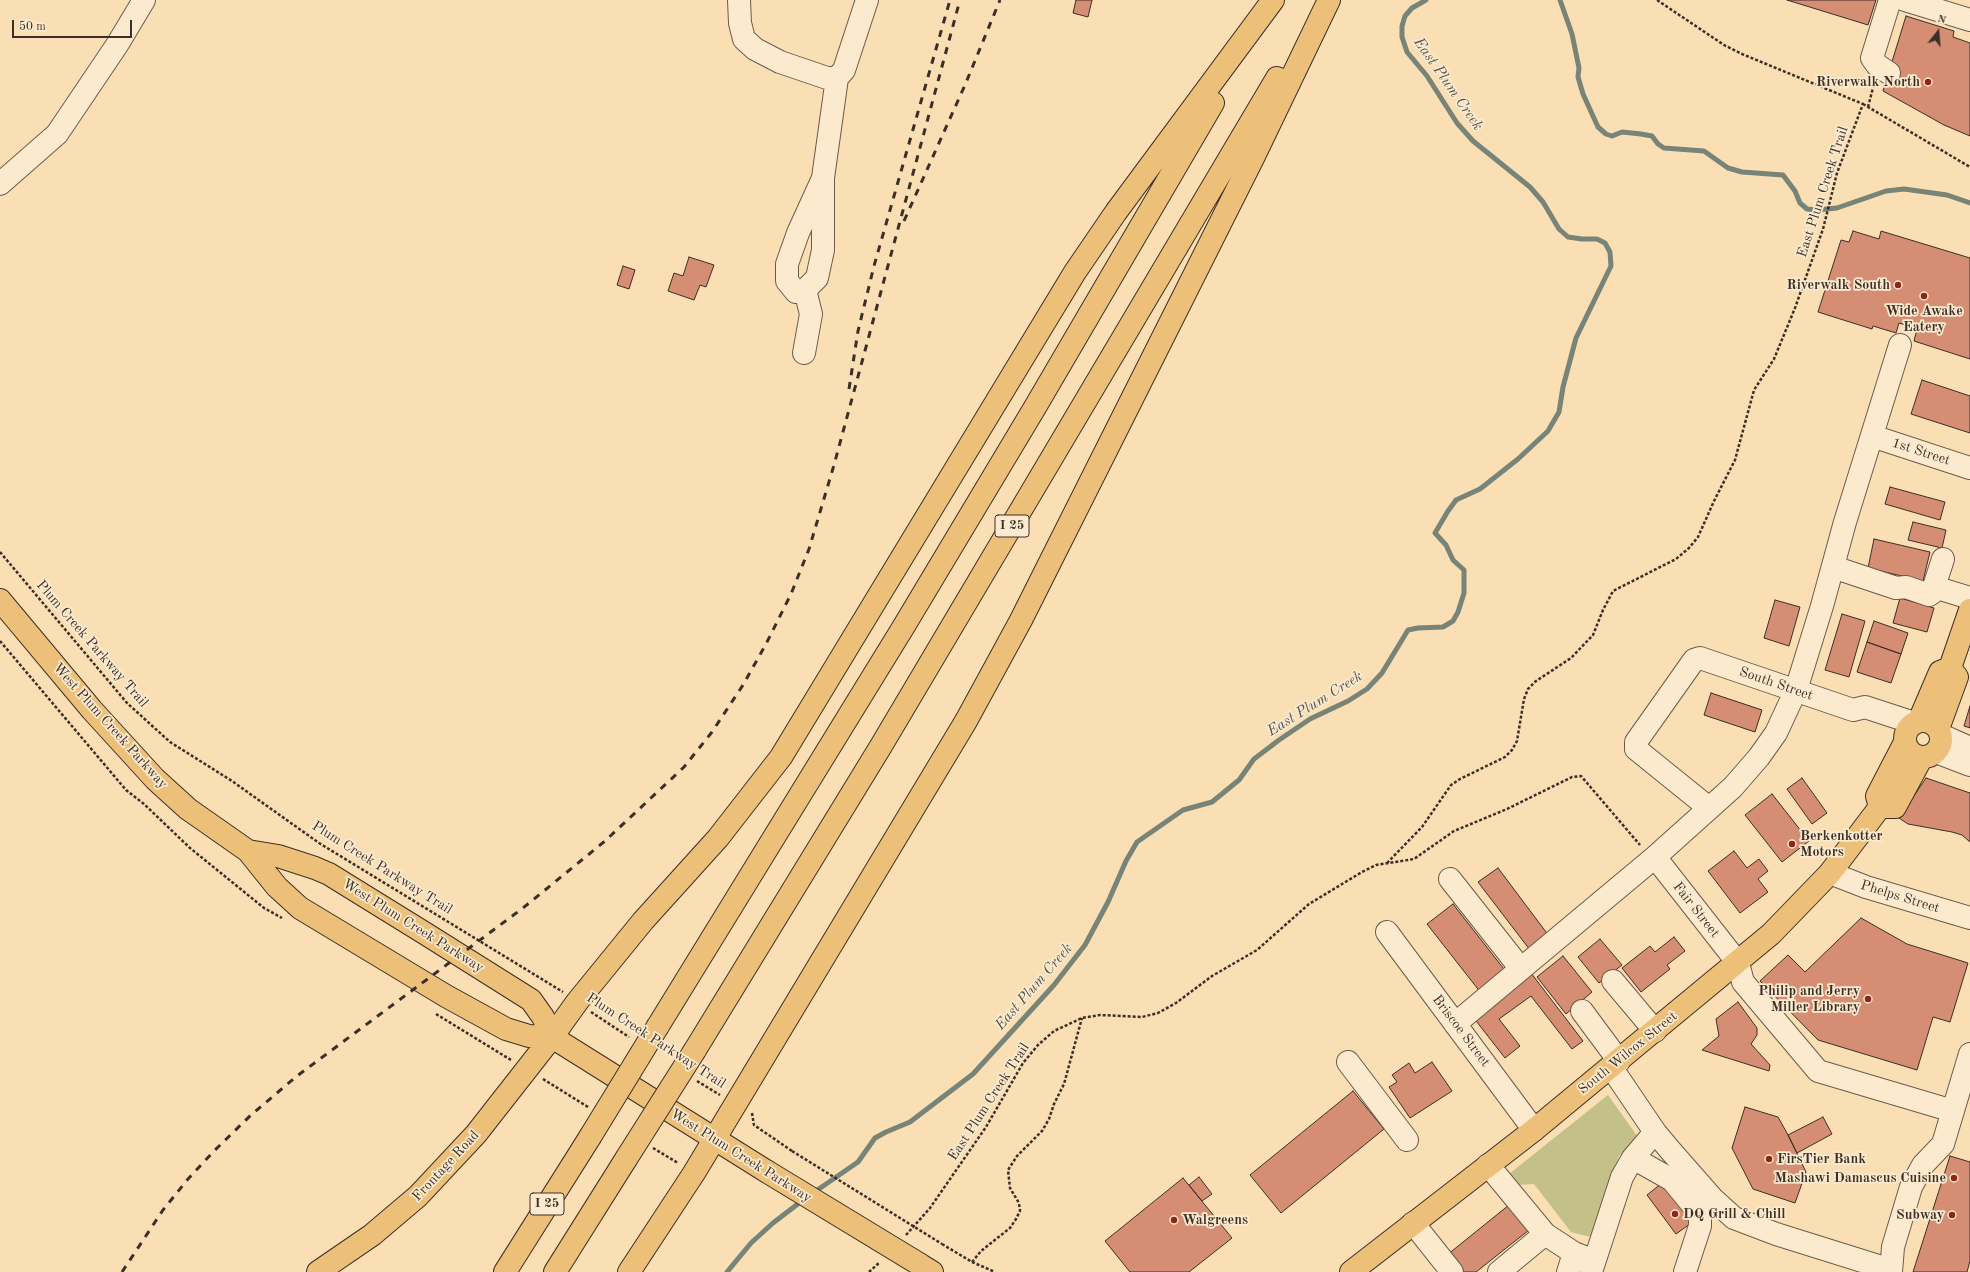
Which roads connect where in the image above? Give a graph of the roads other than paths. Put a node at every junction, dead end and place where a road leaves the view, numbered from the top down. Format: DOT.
graph roads {
  1 [pos="144,0"];
  2 [pos="739,0"];
  3 [pos="866,0"];
  4 [pos="1273,0"];
  5 [pos="1323,0"];
  6 [pos="1329,0"];
  7 [pos="1904,0"];
  8 [pos="1882,11"];
  9 [pos="1970,20"];
  10 [pos="1888,73"];
  11 [pos="837,78"];
  12 [pos="823,178"];
  13 [pos="0,184"];
  14 [pos="806,290"];
  15 [pos="1900,345"];
  16 [pos="804,353"];
  17 [pos="1872,436"];
  18 [pos="1970,468"];
  19 [pos="1943,559"];
  20 [pos="1833,567"];
  21 [pos="1934,587"];
  22 [pos="1970,598"];
  23 [pos="1,601"];
  24 [pos="1970,610"];
  25 [pos="1796,690"];
  26 [pos="1922,737"];
  27 [pos="1970,748"];
  28 [pos="1970,765"];
  29 [pos="1709,808"];
  30 [pos="248,851"];
  31 [pos="1654,857"];
  32 [pos="1830,872"];
  33 [pos="1450,879"];
  34 [pos="1970,918"];
  35 [pos="1387,932"];
  36 [pos="1738,963"];
  37 [pos="1521,969"];
  38 [pos="1613,981"];
  39 [pos="1582,1011"];
  40 [pos="1455,1024"];
  41 [pos="1655,1031"];
  42 [pos="552,1038"];
  43 [pos="1970,1054"];
  44 [pos="1348,1062"];
  45 [pos="1615,1064"];
  46 [pos="1953,1111"];
  47 [pos="1534,1130"];
  48 [pos="1655,1132"];
  49 [pos="714,1140"];
  50 [pos="1407,1140"];
  51 [pos="1633,1158"];
  52 [pos="1488,1165"];
  53 [pos="1414,1224"];
  54 [pos="1545,1234"];
  55 [pos="1571,1262"];
  56 [pos="1593,1266"];
  57 [pos="925,1268"];
  58 [pos="1446,1270"];
  59 [pos="1891,1271"];
  60 [pos="318,1272"];
  61 [pos="505,1272"];
  62 [pos="555,1272"];
  63 [pos="629,1272"];
  64 [pos="1351,1272"];
  65 [pos="1499,1272"];
  66 [pos="1685,1272"];
  1 -- 13 [label="street"];
  2 -- 11 [label="street"];
  3 -- 11 [label="street"];
  4 -- 42 [label="main road, Frontage Road"];
  4 -- 61 [label="main road, I 25, bridge"];
  5 -- 62 [label="main road, I 25, bridge"];
  6 -- 49 [label="main road"];
  7 -- 9 [label="street"];
  8 -- 10 [label="street"];
  11 -- 12 [label="street"];
  12 -- 14 [label="street"];
  12 -- 14 [label="street"];
  14 -- 16 [label="street"];
  15 -- 17 [label="street"];
  17 -- 18 [label="street, 1st Street"];
  17 -- 20 [label="street"];
  19 -- 21 [label="street"];
  20 -- 21 [label="street"];
  20 -- 25 [label="street"];
  21 -- 22 [label="street"];
  23 -- 30 [label="main road, West Plum Creek Parkway"];
  24 -- 26 [label="main road"];
  25 -- 26 [label="street, South Street"];
  25 -- 29 [label="street"];
  25 -- 29 [label="street, South Street"];
  26 -- 27 [label="street, South Street"];
  26 -- 28 [label="street, South Street"];
  26 -- 32 [label="main road, South Wilcox Street"];
  29 -- 31 [label="street"];
  30 -- 42 [label="main road, West Plum Creek Parkway"];
  30 -- 42 [label="main road, West Plum Creek Parkway"];
  31 -- 36 [label="street, Fair Street"];
  31 -- 37 [label="street"];
  32 -- 34 [label="street, Phelps Street"];
  32 -- 36 [label="main road, South Wilcox Street"];
  33 -- 37 [label="street"];
  35 -- 40 [label="street, Briscoe Street"];
  36 -- 41 [label="main road, South Wilcox Street"];
  36 -- 46 [label="street"];
  37 -- 40 [label="street"];
  38 -- 41 [label="street"];
  39 -- 45 [label="street"];
  40 -- 47 [label="street, Briscoe Street"];
  41 -- 45 [label="main road, South Wilcox Street"];
  42 -- 49 [label="main road, West Plum Creek Parkway"];
  42 -- 60 [label="main road, Frontage Road"];
  43 -- 46 [label="street"];
  44 -- 50 [label="street"];
  45 -- 47 [label="main road, South Wilcox Street"];
  45 -- 48 [label="street"];
  46 -- 59 [label="street"];
  47 -- 52 [label="main road, South Wilcox Street"];
  48 -- 51 [label="street"];
  48 -- 59 [label="street"];
  49 -- 57 [label="main road, West Plum Creek Parkway, bridge"];
  49 -- 63 [label="main road"];
  51 -- 56 [label="street"];
  51 -- 66 [label="street"];
  52 -- 53 [label="main road, South Wilcox Street"];
  52 -- 54 [label="street"];
  53 -- 58 [label="street"];
  53 -- 64 [label="main road, South Wilcox Street"];
  54 -- 55 [label="street"];
  54 -- 65 [label="street"];
  55 -- 56 [label="street"];
}
